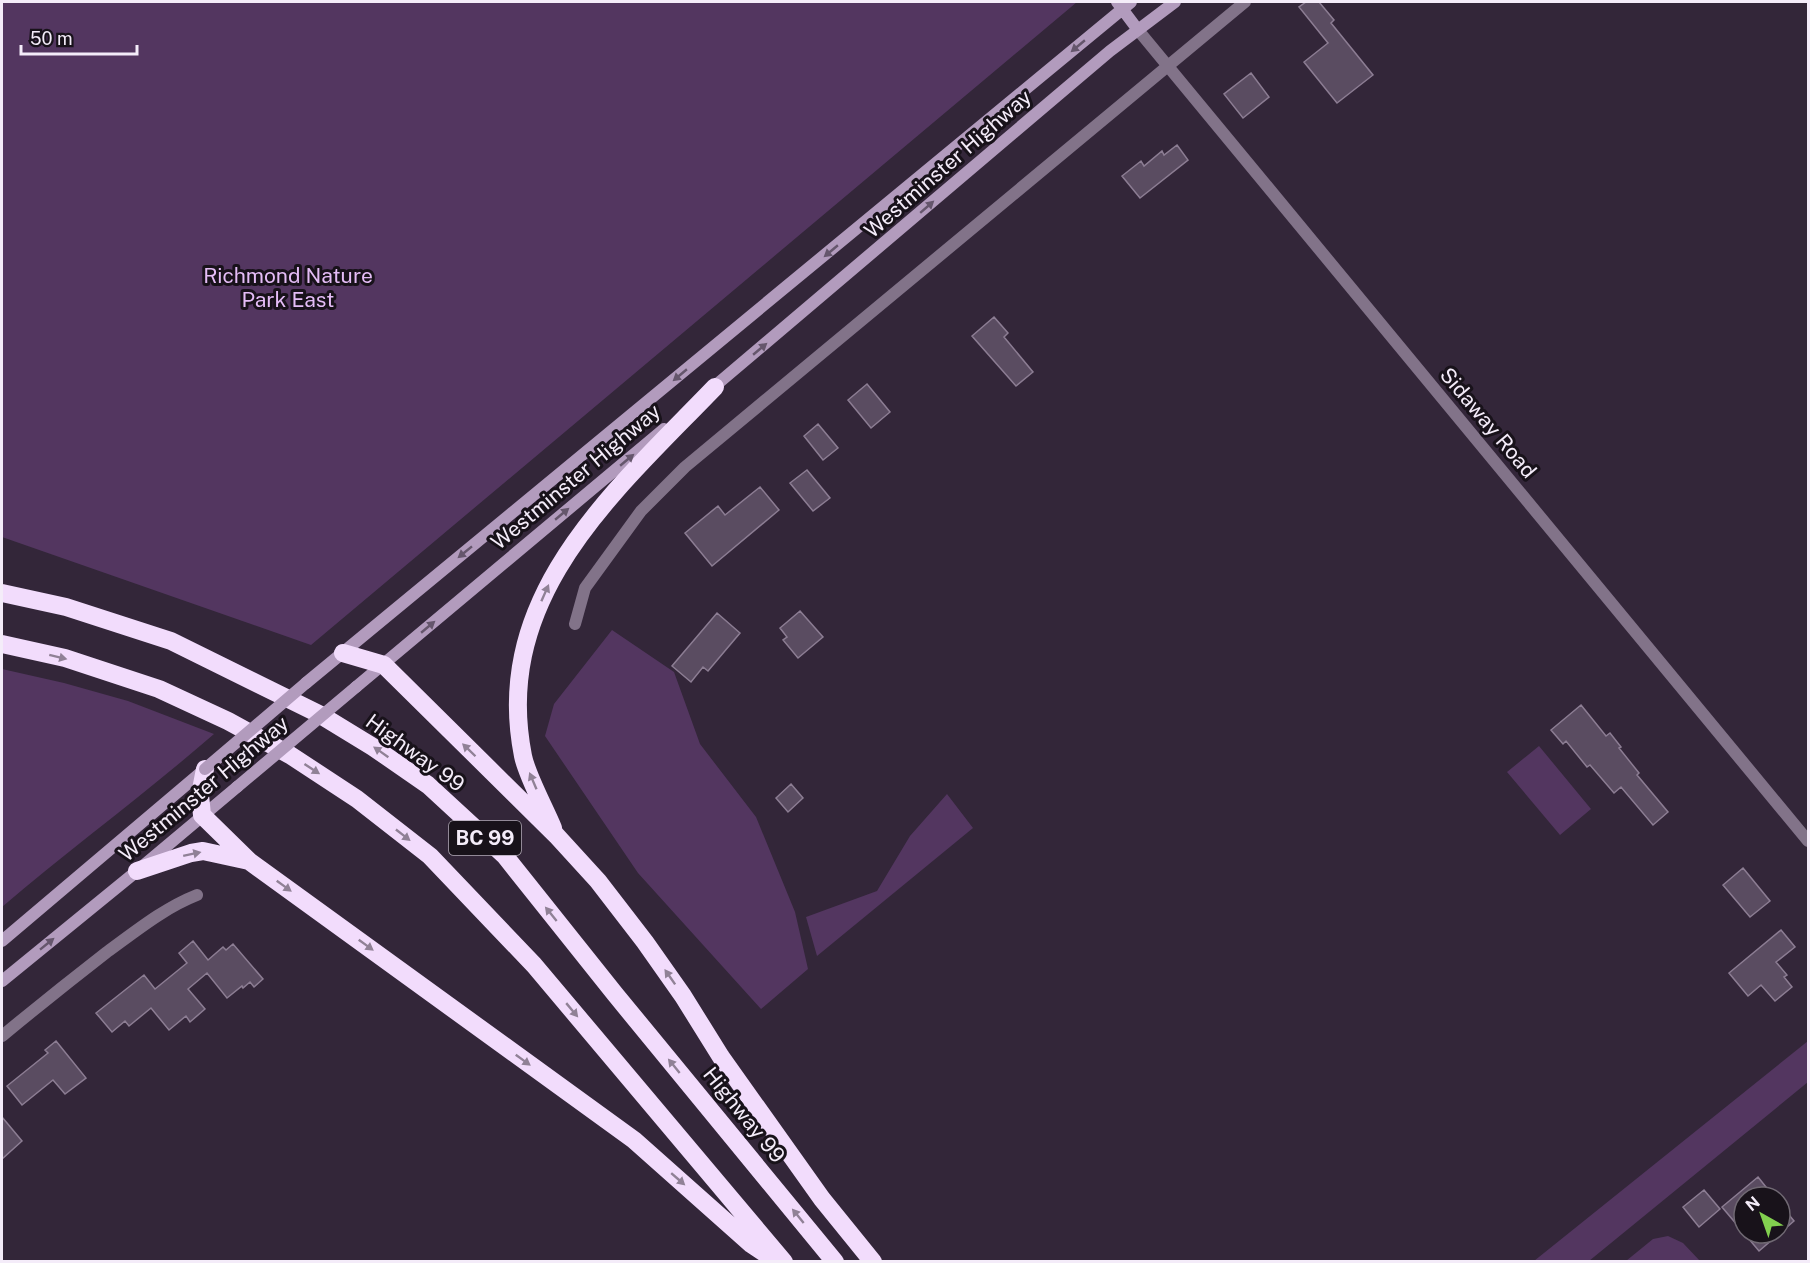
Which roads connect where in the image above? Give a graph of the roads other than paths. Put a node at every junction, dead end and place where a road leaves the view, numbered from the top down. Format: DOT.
graph roads {
  1 [pos="1175,2"];
  2 [pos="1245,2"];
  3 [pos="1124,4"];
  4 [pos="1138,30"];
  5 [pos="1167,66"];
  6 [pos="715,387"];
  7 [pos="2,593"];
  8 [pos="575,624"];
  9 [pos="2,644"];
  10 [pos="342,652"];
  11 [pos="384,664"];
  12 [pos="205,769"];
  13 [pos="202,815"];
  14 [pos="556,835"];
  15 [pos="1809,841"];
  16 [pos="249,861"];
  17 [pos="137,871"];
  18 [pos="197,895"];
  19 [pos="2,941"];
  20 [pos="2,981"];
  21 [pos="2,1036"];
  22 [pos="776,1262"];
  23 [pos="784,1262"];
  24 [pos="835,1262"];
  25 [pos="873,1262"];
  1 -- 4 [label="main road, Westminster Highway"];
  2 -- 5 [label="street"];
  3 -- 4 [label="main road"];
  3 -- 10 [label="main road, Westminster Highway, one-way"];
  4 -- 5 [label="street, Sidaway Road"];
  6 -- 4 [label="main road, Westminster Highway, one-way"];
  5 -- 8 [label="street"];
  5 -- 15 [label="street, Sidaway Road"];
  11 -- 6 [label="main road, Westminster Highway, one-way"];
  14 -- 6 [label="highway, one-way"];
  24 -- 7 [label="highway, Highway 99 / BC 99, one-way"];
  9 -- 23 [label="highway, BC 99, one-way"];
  10 -- 11 [label="highway"];
  10 -- 12 [label="main road, Westminster Highway, bridge"];
  11 -- 13 [label="main road, Westminster Highway, bridge"];
  14 -- 11 [label="highway, one-way"];
  12 -- 13 [label="highway"];
  12 -- 19 [label="main road, Westminster Highway"];
  13 -- 16 [label="highway"];
  13 -- 17 [label="main road, Westminster Highway"];
  25 -- 14 [label="highway, one-way"];
  17 -- 16 [label="highway, one-way"];
  16 -- 22 [label="highway, one-way"];
  20 -- 17 [label="main road, Westminster Highway, one-way"];
  18 -- 21 [label="street"];
}
